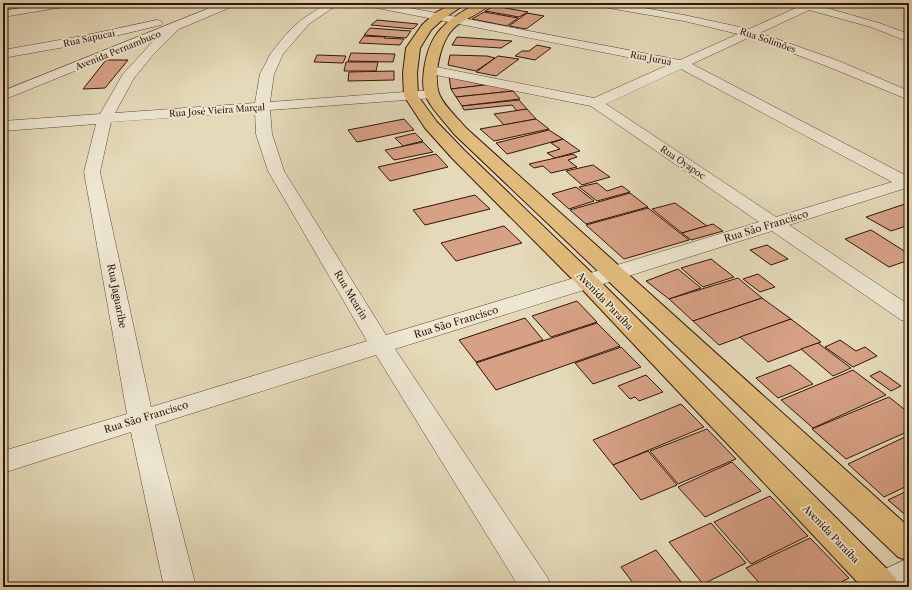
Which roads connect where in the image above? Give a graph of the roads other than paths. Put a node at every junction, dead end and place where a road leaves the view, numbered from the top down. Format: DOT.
graph roads {
  1 [pos="70,3"];
  2 [pos="208,3"];
  3 [pos="232,3"];
  4 [pos="335,3"];
  5 [pos="367,3"];
  6 [pos="485,3"];
  7 [pos="597,3"];
  8 [pos="795,3"];
  9 [pos="809,6"];
  10 [pos="453,13"];
  11 [pos="3,14"];
  12 [pos="167,24"];
  13 [pos="750,33"];
  14 [pos="907,36"];
  15 [pos="3,54"];
  16 [pos="682,64"];
  17 [pos="431,70"];
  18 [pos="3,83"];
  19 [pos="421,95"];
  20 [pos="3,96"];
  21 [pos="909,96"];
  22 [pos="596,103"];
  23 [pos="262,107"];
  24 [pos="105,118"];
  25 [pos="3,126"];
  26 [pos="491,160"];
  27 [pos="469,165"];
  28 [pos="908,183"];
  29 [pos="773,224"];
  30 [pos="614,273"];
  31 [pos="587,281"];
  32 [pos="909,315"];
  33 [pos="381,345"];
  34 [pos="141,419"];
  35 [pos="3,462"];
  36 [pos="909,547"];
  37 [pos="909,572"];
  38 [pos="180,587"];
  39 [pos="536,587"];
  40 [pos="881,587"];
  1 -- 11 [label="street"];
  2 -- 12 [label="street, Avenida Pernambuco"];
  3 -- 12 [label="street, Avenida Pernambuco"];
  4 -- 23 [label="street, Rua Mearin"];
  5 -- 10 [label="street, Rua Juruá"];
  6 -- 10 [label="main road"];
  7 -- 13 [label="street, Rua Solimões"];
  8 -- 9 [label="street"];
  9 -- 13 [label="street"];
  9 -- 14 [label="street"];
  10 -- 16 [label="street, Rua Juruá"];
  10 -- 17 [label="main road"];
  10 -- 19 [label="main road"];
  12 -- 15 [label="street, Rua Sapucaí"];
  12 -- 18 [label="street, Avenida Pernambuco"];
  12 -- 20 [label="street, Avenida Pernambuco"];
  12 -- 24 [label="street, Rua Jaguaribe"];
  13 -- 16 [label="street"];
  13 -- 21 [label="street, Rua Solimões"];
  16 -- 22 [label="street"];
  16 -- 28 [label="street, Rua Juruá"];
  17 -- 19 [label="main road"];
  17 -- 22 [label="street, Rua Oyapoc"];
  19 -- 23 [label="street, Rua José Vieira Marçal"];
  19 -- 26 [label="main road"];
  19 -- 27 [label="main road, Avenida Paraíba"];
  22 -- 29 [label="street, Rua Oyapoc"];
  23 -- 24 [label="street, Rua José Vieira Marçal"];
  23 -- 33 [label="street, Rua Mearin"];
  24 -- 25 [label="street, Rua José Vieira Marçal"];
  24 -- 34 [label="street, Rua Jaguaribe"];
  26 -- 27 [label="main road"];
  26 -- 30 [label="main road"];
  27 -- 31 [label="main road, Avenida Paraíba"];
  28 -- 29 [label="street, Rua São Francisco"];
  29 -- 30 [label="street, Rua São Francisco"];
  29 -- 32 [label="street, Rua Oyapoc"];
  30 -- 31 [label="street, Rua São Francisco"];
  30 -- 36 [label="main road"];
  31 -- 33 [label="street, Rua São Francisco"];
  31 -- 40 [label="main road, Avenida Paraíba"];
  33 -- 34 [label="street, Rua São Francisco"];
  33 -- 39 [label="street, Rua Mearin"];
  34 -- 35 [label="street, Rua São Francisco"];
  34 -- 38 [label="street, Rua Jaguaribe"];
  37 -- 40 [label="street"];
}
